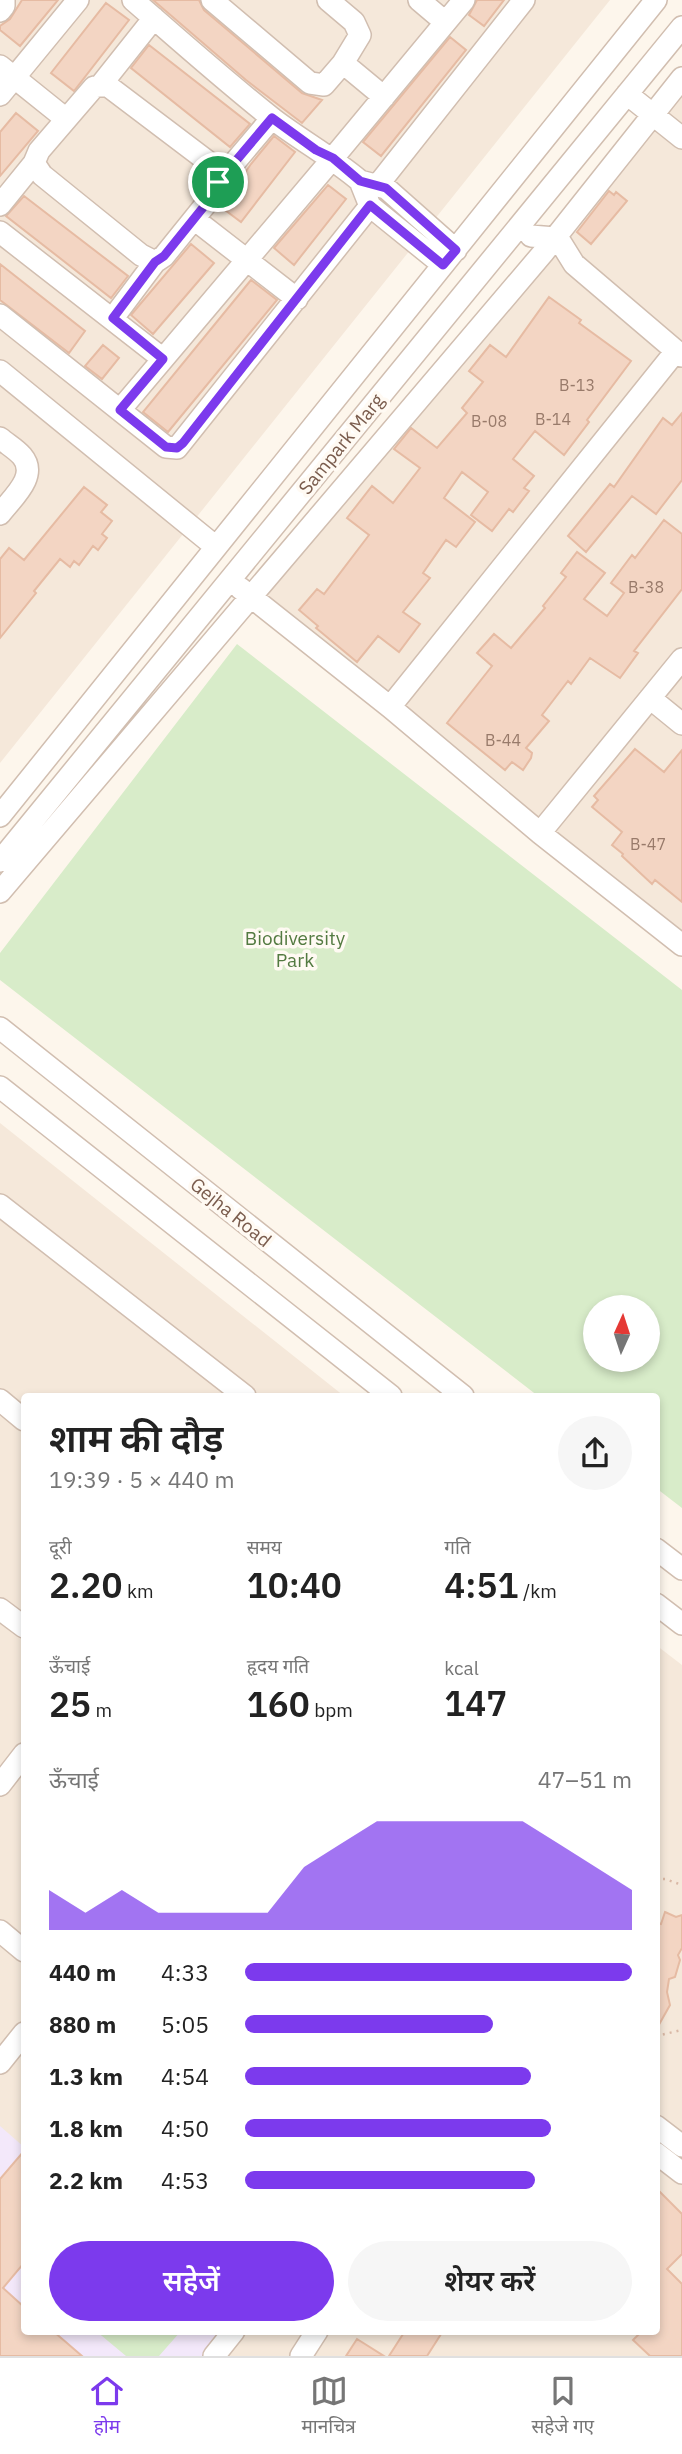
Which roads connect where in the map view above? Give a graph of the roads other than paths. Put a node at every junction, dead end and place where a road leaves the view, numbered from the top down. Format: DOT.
graph roads {
  1 [pos="5,0"];
  2 [pos="78,0"];
  3 [pos="133,0"];
  4 [pos="212,0"];
  5 [pos="328,0"];
  6 [pos="419,0"];
  7 [pos="464,0"];
  8 [pos="524,0"];
  9 [pos="656,0"];
  10 [pos="0,11"];
  11 [pos="153,18"];
  12 [pos="446,22"];
  13 [pos="682,27"];
  14 [pos="342,63"];
  15 [pos="7,72"];
  16 [pos="682,78"];
  17 [pos="100,86"];
  18 [pos="627,94"];
  19 [pos="0,95"];
  20 [pos="384,97"];
  21 [pos="653,114"];
  22 [pos="272,118"];
  23 [pos="66,119"];
  24 [pos="682,138"];
  25 [pos="333,158"];
  26 [pos="34,163"];
  27 [pos="218,182"];
  28 [pos="369,191"];
  29 [pos="0,205"];
  30 [pos="194,219"];
  31 [pos="0,232"];
  32 [pos="537,238"];
  33 [pos="449,257"];
  34 [pos="247,260"];
  35 [pos="155,262"];
  36 [pos="297,299"];
  37 [pos="0,315"];
  38 [pos="113,318"];
  39 [pos="679,354"];
  40 [pos="163,359"];
  41 [pos="0,371"];
  42 [pos="120,410"];
  43 [pos="0,438"];
  44 [pos="0,513"];
  45 [pos="216,547"];
  46 [pos="229,581"];
  47 [pos="250,596"];
  48 [pos="682,659"];
  49 [pos="650,698"];
  50 [pos="390,707"];
  51 [pos="682,724"];
  52 [pos="0,816"];
  53 [pos="540,833"];
  54 [pos="0,861"];
  55 [pos="0,892"];
  56 [pos="682,945"];
  57 [pos="0,1028"];
  58 [pos="0,1087"];
  59 [pos="0,1205"];
  60 [pos="241,1393"];
  61 [pos="387,1393"];
  62 [pos="459,1393"];
  63 [pos="0,1401"];
  64 [pos="21,1418"];
  65 [pos="660,1552"];
  66 [pos="682,1569"];
  67 [pos="660,1607"];
  68 [pos="0,1609"];
  69 [pos="682,1624"];
  70 [pos="21,1625"];
  71 [pos="21,1758"];
  72 [pos="0,1785"];
  73 [pos="0,1931"];
  74 [pos="21,1948"];
  75 [pos="21,2037"];
  76 [pos="0,2063"];
  77 [pos="660,2129"];
  78 [pos="682,2146"];
  79 [pos="660,2156"];
  80 [pos="682,2173"];
  81 [pos="231,2335"];
  82 [pos="314,2335"];
  83 [pos="214,2356"];
  84 [pos="301,2356"];
  1 -- 10 [label="street"];
  2 -- 15 [label="street"];
  3 -- 11 [label="street"];
  4 -- 14 [label="street"];
  5 -- 14 [label="street"];
  6 -- 12 [label="street"];
  7 -- 12 [label="street"];
  8 -- 28 [label="street"];
  9 -- 33 [label="street, Sampark Marg"];
  11 -- 17 [label="street"];
  11 -- 22 [label="street"];
  12 -- 20 [label="street"];
  13 -- 18 [label="street, Sampark Marg"];
  14 -- 20 [label="street"];
  15 -- 19 [label="street"];
  15 -- 23 [label="street"];
  16 -- 21 [label="street"];
  17 -- 23 [label="street"];
  17 -- 27 [label="street"];
  18 -- 21 [label="street"];
  18 -- 32 [label="street, Sampark Marg"];
  20 -- 25 [label="street"];
  21 -- 24 [label="street"];
  21 -- 32 [label="street"];
  22 -- 25 [label="street"];
  22 -- 27 [label="street"];
  23 -- 26 [label="street"];
  25 -- 28 [label="street"];
  25 -- 34 [label="street"];
  26 -- 29 [label="street"];
  26 -- 35 [label="street"];
  27 -- 30 [label="street"];
  28 -- 33 [label="street"];
  28 -- 36 [label="street"];
  30 -- 34 [label="street"];
  30 -- 35 [label="street"];
  31 -- 38 [label="street"];
  32 -- 39 [label="street"];
  32 -- 46 [label="street, Sampark Marg"];
  32 -- 47 [label="street"];
  33 -- 45 [label="street, Sampark Marg"];
  34 -- 36 [label="street"];
  34 -- 40 [label="street"];
  35 -- 38 [label="street"];
  36 -- 42 [label="street"];
  37 -- 42 [label="street"];
  38 -- 40 [label="street"];
  39 -- 50 [label="street"];
  40 -- 42 [label="street"];
  41 -- 45 [label="street"];
  43 -- 44 [label="street"];
  45 -- 52 [label="street, Sampark Marg"];
  46 -- 47 [label="street"];
  46 -- 54 [label="street, Sampark Marg"];
  47 -- 50 [label="street"];
  47 -- 55 [label="street"];
  48 -- 49 [label="street"];
  49 -- 51 [label="street"];
  49 -- 53 [label="street"];
  50 -- 53 [label="street"];
  53 -- 56 [label="street"];
  57 -- 62 [label="street, Gejha Road"];
  58 -- 61 [label="street"];
  59 -- 60 [label="street"];
  63 -- 64 [label="street"];
  65 -- 66 [label="street"];
  67 -- 69 [label="street"];
  68 -- 70 [label="street"];
  71 -- 72 [label="street"];
  73 -- 74 [label="street"];
  75 -- 76 [label="street"];
  77 -- 78 [label="street"];
  79 -- 80 [label="street"];
  81 -- 83 [label="street"];
  82 -- 84 [label="street"];
}
